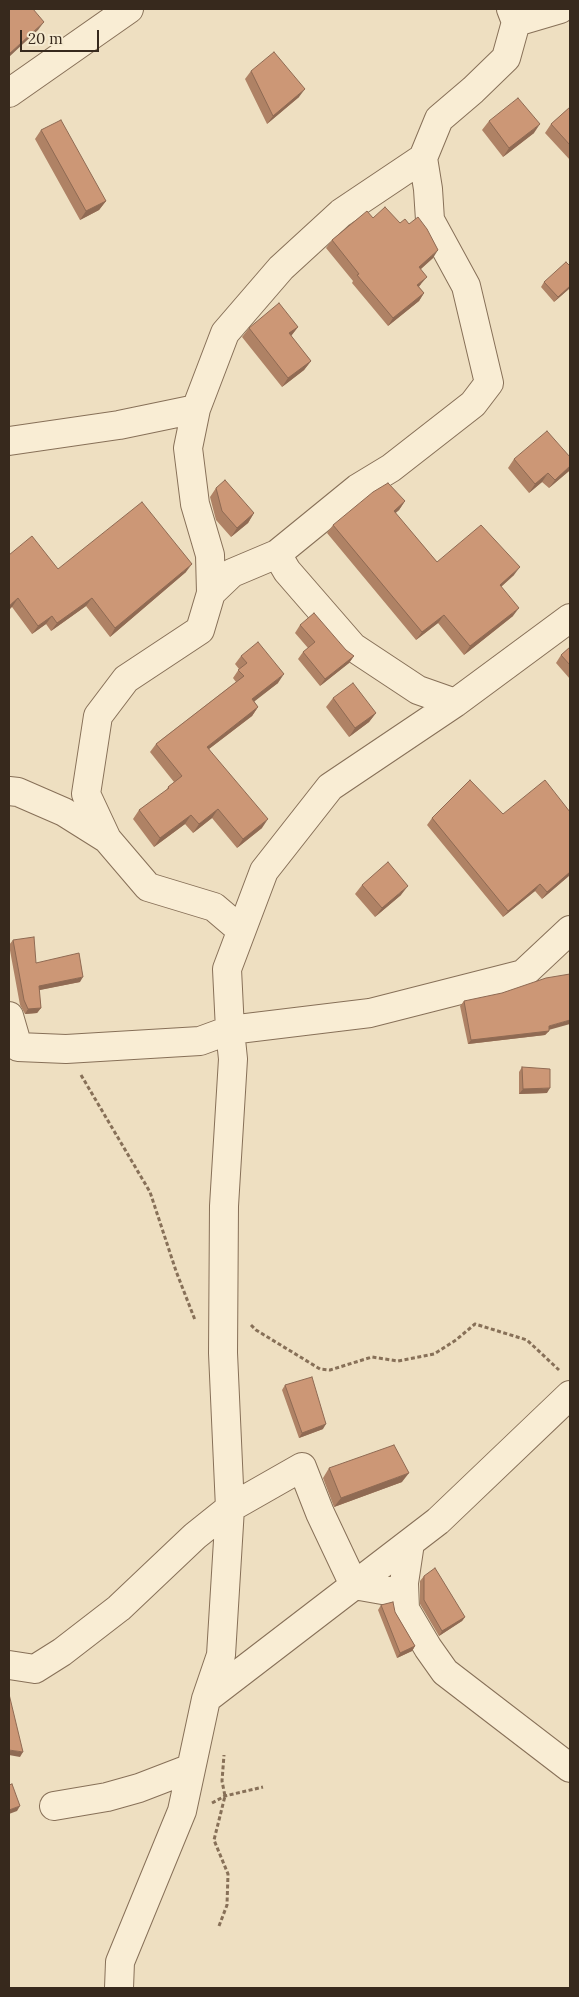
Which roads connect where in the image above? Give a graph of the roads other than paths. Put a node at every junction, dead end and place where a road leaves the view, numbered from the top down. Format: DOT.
graph roads {
  1 [pos="129,9"];
  2 [pos="560,9"];
  3 [pos="514,15"];
  4 [pos="9,93"];
  5 [pos="423,158"];
  6 [pos="196,409"];
  7 [pos="9,441"];
  8 [pos="277,554"];
  9 [pos="210,556"];
  10 [pos="232,573"];
  11 [pos="211,593"];
  12 [pos="570,618"];
  13 [pos="455,703"];
  14 [pos="9,791"];
  15 [pos="107,839"];
  16 [pos="242,930"];
  17 [pos="570,930"];
  18 [pos="9,1016"];
  19 [pos="230,1030"];
  20 [pos="13,1046"];
  21 [pos="567,1385"];
  22 [pos="230,1508"];
  23 [pos="410,1543"];
  24 [pos="354,1585"];
  25 [pos="404,1591"];
  26 [pos="9,1665"];
  27 [pos="206,1699"];
  28 [pos="191,1768"];
  29 [pos="570,1768"];
  30 [pos="54,1806"];
  31 [pos="119,1988"];
  1 -- 4 [label="street"];
  2 -- 3 [label="street"];
  3 -- 5 [label="street"];
  5 -- 6 [label="street"];
  5 -- 8 [label="street"];
  6 -- 7 [label="street"];
  6 -- 9 [label="street"];
  8 -- 10 [label="street"];
  8 -- 13 [label="street"];
  9 -- 10 [label="street"];
  9 -- 11 [label="street"];
  10 -- 11 [label="street"];
  11 -- 15 [label="street"];
  12 -- 13 [label="street"];
  13 -- 16 [label="street"];
  14 -- 15 [label="street"];
  15 -- 16 [label="street"];
  16 -- 19 [label="street"];
  17 -- 19 [label="street"];
  18 -- 20 [label="street"];
  19 -- 20 [label="street"];
  19 -- 22 [label="street"];
  21 -- 23 [label="street"];
  22 -- 24 [label="street"];
  22 -- 26 [label="street"];
  22 -- 27 [label="street"];
  23 -- 24 [label="street"];
  23 -- 25 [label="street"];
  24 -- 25 [label="street"];
  24 -- 27 [label="street"];
  25 -- 29 [label="street"];
  27 -- 28 [label="street"];
  28 -- 30 [label="street"];
  28 -- 31 [label="street"];
}
